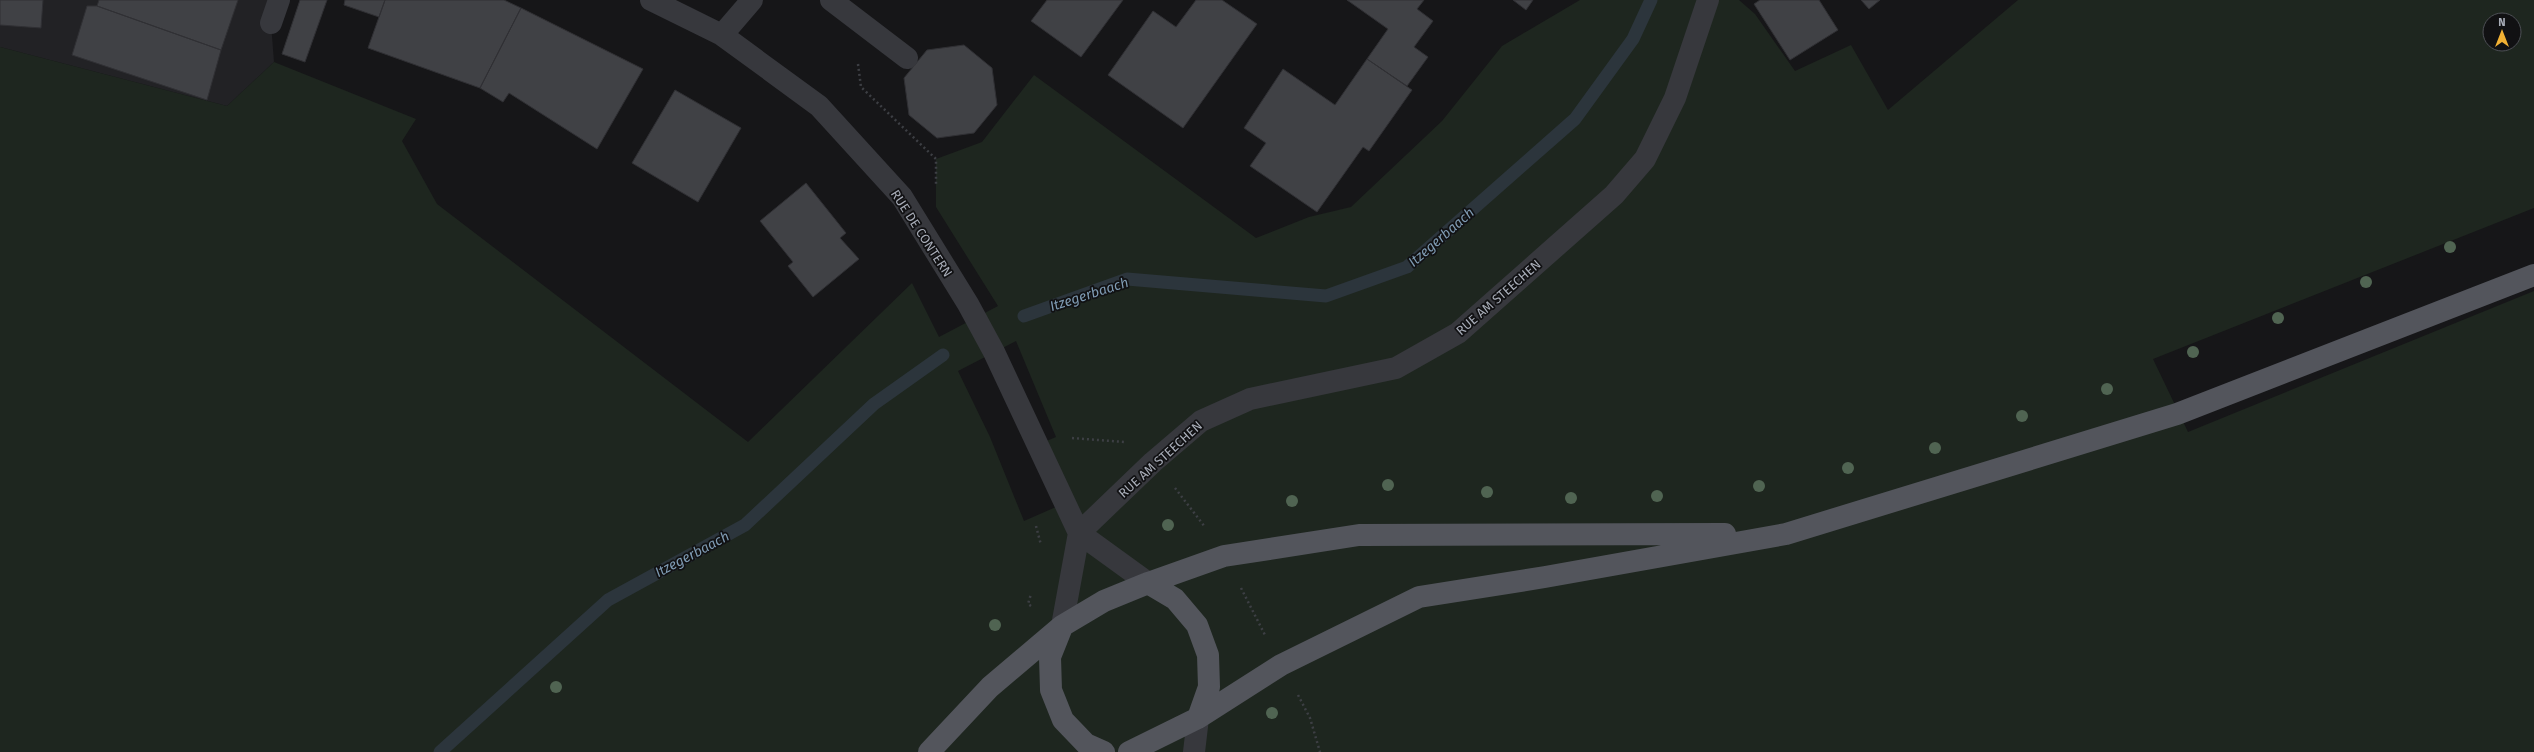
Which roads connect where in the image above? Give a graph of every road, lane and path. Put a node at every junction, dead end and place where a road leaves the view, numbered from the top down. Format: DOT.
graph roads {
  1 [pos="279,0"];
  2 [pos="651,0"];
  3 [pos="752,0"];
  4 [pos="831,0"];
  5 [pos="1708,0"];
  6 [pos="852,16"];
  7 [pos="271,23"];
  8 [pos="722,35"];
  9 [pos="907,58"];
  10 [pos="936,186"];
  11 [pos="2534,275"];
  12 [pos="1064,438"];
  13 [pos="1153,462"];
  14 [pos="1036,524"];
  15 [pos="1079,533"];
  16 [pos="1786,534"];
  17 [pos="1042,546"];
  18 [pos="1148,583"];
  19 [pos="1032,592"];
  20 [pos="1062,626"];
  21 [pos="1302,703"];
  22 [pos="1198,718"];
  23 [pos="929,752"];
  24 [pos="1104,752"];
  25 [pos="1129,752"];
  26 [pos="1194,752"];
  27 [pos="1320,752"];
  1 -- 7 [label="street"];
  2 -- 8 [label="street, RUE DE CONTERN"];
  3 -- 8 [label="street"];
  4 -- 6 [label="street"];
  5 -- 13 [label="street, RUE AM STEECHEN"];
  6 -- 9 [label="street"];
  6 -- 10 [label="path"];
  8 -- 15 [label="street, RUE DE CONTERN"];
  11 -- 16 [label="main road"];
  12 -- 13 [label="path"];
  13 -- 15 [label="street, RUE AM STEECHEN"];
  14 -- 17 [label="path"];
  15 -- 18 [label="street, RUE DE CONTERN"];
  15 -- 20 [label="street"];
  16 -- 18 [label="main road"];
  16 -- 22 [label="main road"];
  18 -- 20 [label="main road"];
  18 -- 22 [label="main road"];
  19 -- 20 [label="path"];
  20 -- 23 [label="main road"];
  20 -- 24 [label="main road"];
  21 -- 27 [label="path"];
  22 -- 25 [label="main road"];
  22 -- 26 [label="street"];
}
